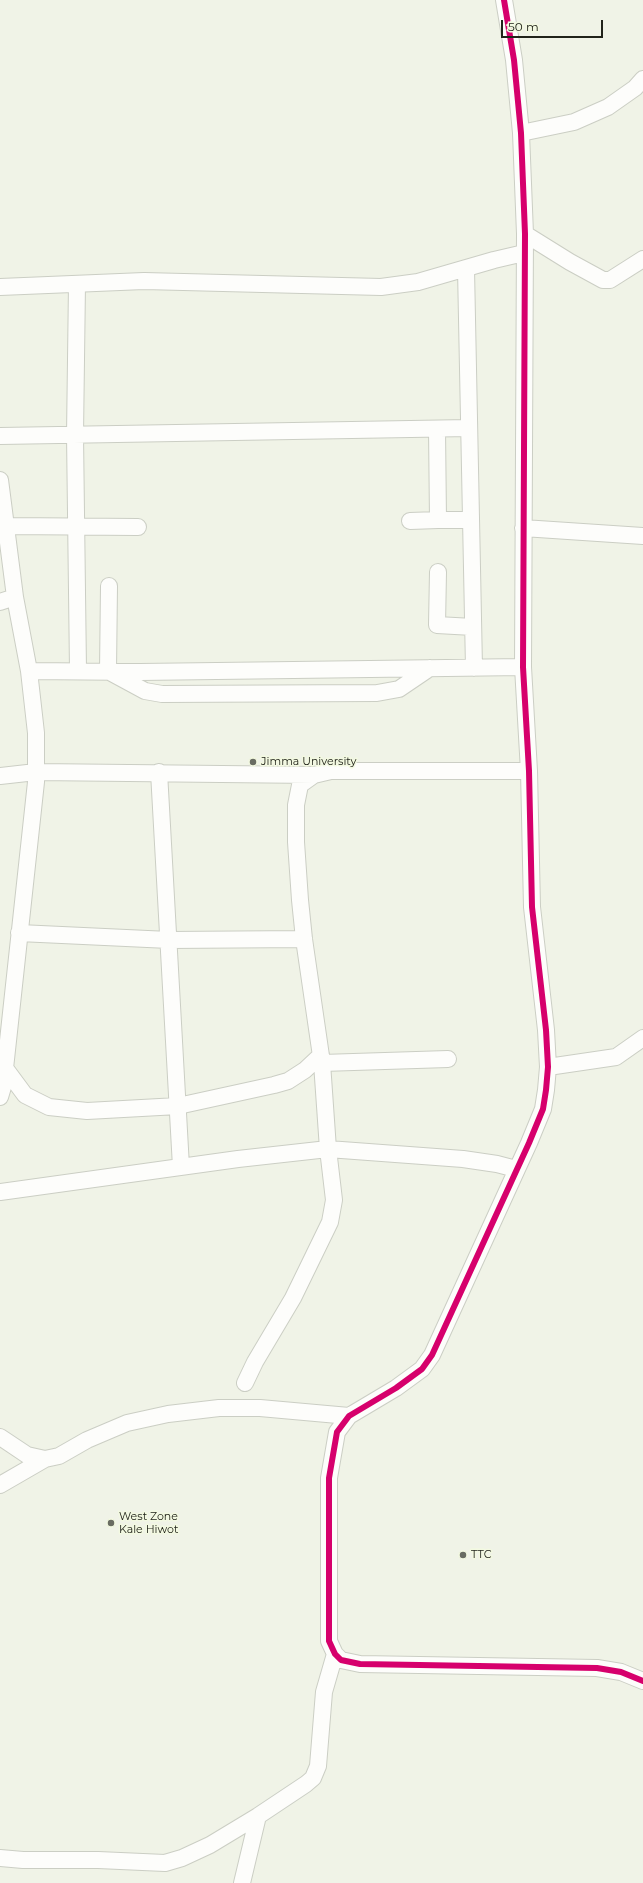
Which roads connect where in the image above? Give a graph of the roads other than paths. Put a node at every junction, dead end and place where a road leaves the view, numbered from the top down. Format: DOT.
graph roads {
  1 [pos="504,0"];
  2 [pos="643,79"];
  3 [pos="521,133"];
  4 [pos="524,234"];
  5 [pos="524,253"];
  6 [pos="643,259"];
  7 [pos="466,269"];
  8 [pos="77,284"];
  9 [pos="0,286"];
  10 [pos="469,428"];
  11 [pos="437,429"];
  12 [pos="75,435"];
  13 [pos="0,436"];
  14 [pos="0,480"];
  15 [pos="438,520"];
  16 [pos="471,520"];
  17 [pos="410,521"];
  18 [pos="6,526"];
  19 [pos="75,526"];
  20 [pos="138,527"];
  21 [pos="523,528"];
  22 [pos="643,536"];
  23 [pos="438,572"];
  24 [pos="109,586"];
  25 [pos="15,597"];
  26 [pos="0,602"];
  27 [pos="473,627"];
  28 [pos="523,667"];
  29 [pos="430,668"];
  30 [pos="474,668"];
  31 [pos="78,670"];
  32 [pos="29,671"];
  33 [pos="108,671"];
  34 [pos="529,771"];
  35 [pos="36,772"];
  36 [pos="159,772"];
  37 [pos="314,775"];
  38 [pos="0,776"];
  39 [pos="19,933"];
  40 [pos="304,939"];
  41 [pos="169,940"];
  42 [pos="643,1038"];
  43 [pos="322,1059"];
  44 [pos="448,1059"];
  45 [pos="548,1067"];
  46 [pos="5,1068"];
  47 [pos="0,1097"];
  48 [pos="178,1106"];
  49 [pos="328,1149"];
  50 [pos="181,1167"];
  51 [pos="516,1169"];
  52 [pos="0,1192"];
  53 [pos="245,1383"];
  54 [pos="349,1416"];
  55 [pos="1,1444"];
  56 [pos="45,1459"];
  57 [pos="0,1485"];
  58 [pos="334,1654"];
  59 [pos="643,1681"];
  60 [pos="258,1816"];
  61 [pos="0,1858"];
  62 [pos="242,1883"];
  1 -- 3 [label="street"];
  2 -- 3 [label="street"];
  3 -- 4 [label="street"];
  4 -- 5 [label="street"];
  4 -- 6 [label="street"];
  5 -- 7 [label="street"];
  5 -- 21 [label="street"];
  7 -- 8 [label="street"];
  7 -- 10 [label="street"];
  8 -- 9 [label="street"];
  8 -- 12 [label="street"];
  10 -- 11 [label="street"];
  10 -- 16 [label="street"];
  11 -- 12 [label="street"];
  11 -- 15 [label="street"];
  12 -- 13 [label="street"];
  12 -- 19 [label="street"];
  14 -- 18 [label="street"];
  15 -- 16 [label="street"];
  15 -- 17 [label="street"];
  16 -- 27 [label="street"];
  18 -- 19 [label="street"];
  18 -- 25 [label="street"];
  19 -- 20 [label="street"];
  19 -- 31 [label="street"];
  21 -- 22 [label="street"];
  21 -- 28 [label="street"];
  23 -- 27 [label="street"];
  24 -- 33 [label="street"];
  25 -- 26 [label="street"];
  25 -- 32 [label="street"];
  27 -- 30 [label="street"];
  28 -- 30 [label="street"];
  28 -- 34 [label="street"];
  29 -- 30 [label="street"];
  29 -- 33 [label="street"];
  29 -- 33 [label="street"];
  31 -- 32 [label="street"];
  31 -- 33 [label="street"];
  32 -- 35 [label="street"];
  34 -- 37 [label="street"];
  34 -- 45 [label="street"];
  35 -- 36 [label="street"];
  35 -- 38 [label="street"];
  35 -- 39 [label="street"];
  36 -- 37 [label="street"];
  36 -- 41 [label="street"];
  37 -- 40 [label="street"];
  39 -- 41 [label="street"];
  39 -- 46 [label="street"];
  40 -- 41 [label="street"];
  40 -- 43 [label="street"];
  41 -- 48 [label="street"];
  42 -- 45 [label="street"];
  43 -- 44 [label="street"];
  43 -- 48 [label="street"];
  43 -- 49 [label="street"];
  45 -- 51 [label="street"];
  46 -- 47 [label="street"];
  46 -- 48 [label="street"];
  48 -- 50 [label="street"];
  49 -- 50 [label="street"];
  49 -- 51 [label="street"];
  49 -- 53 [label="street"];
  50 -- 52 [label="street"];
  51 -- 54 [label="street"];
  54 -- 56 [label="street"];
  54 -- 58 [label="street"];
  55 -- 56 [label="street"];
  56 -- 57 [label="street"];
  58 -- 59 [label="street"];
  58 -- 60 [label="street"];
  60 -- 61 [label="street"];
  60 -- 62 [label="street"];
}
